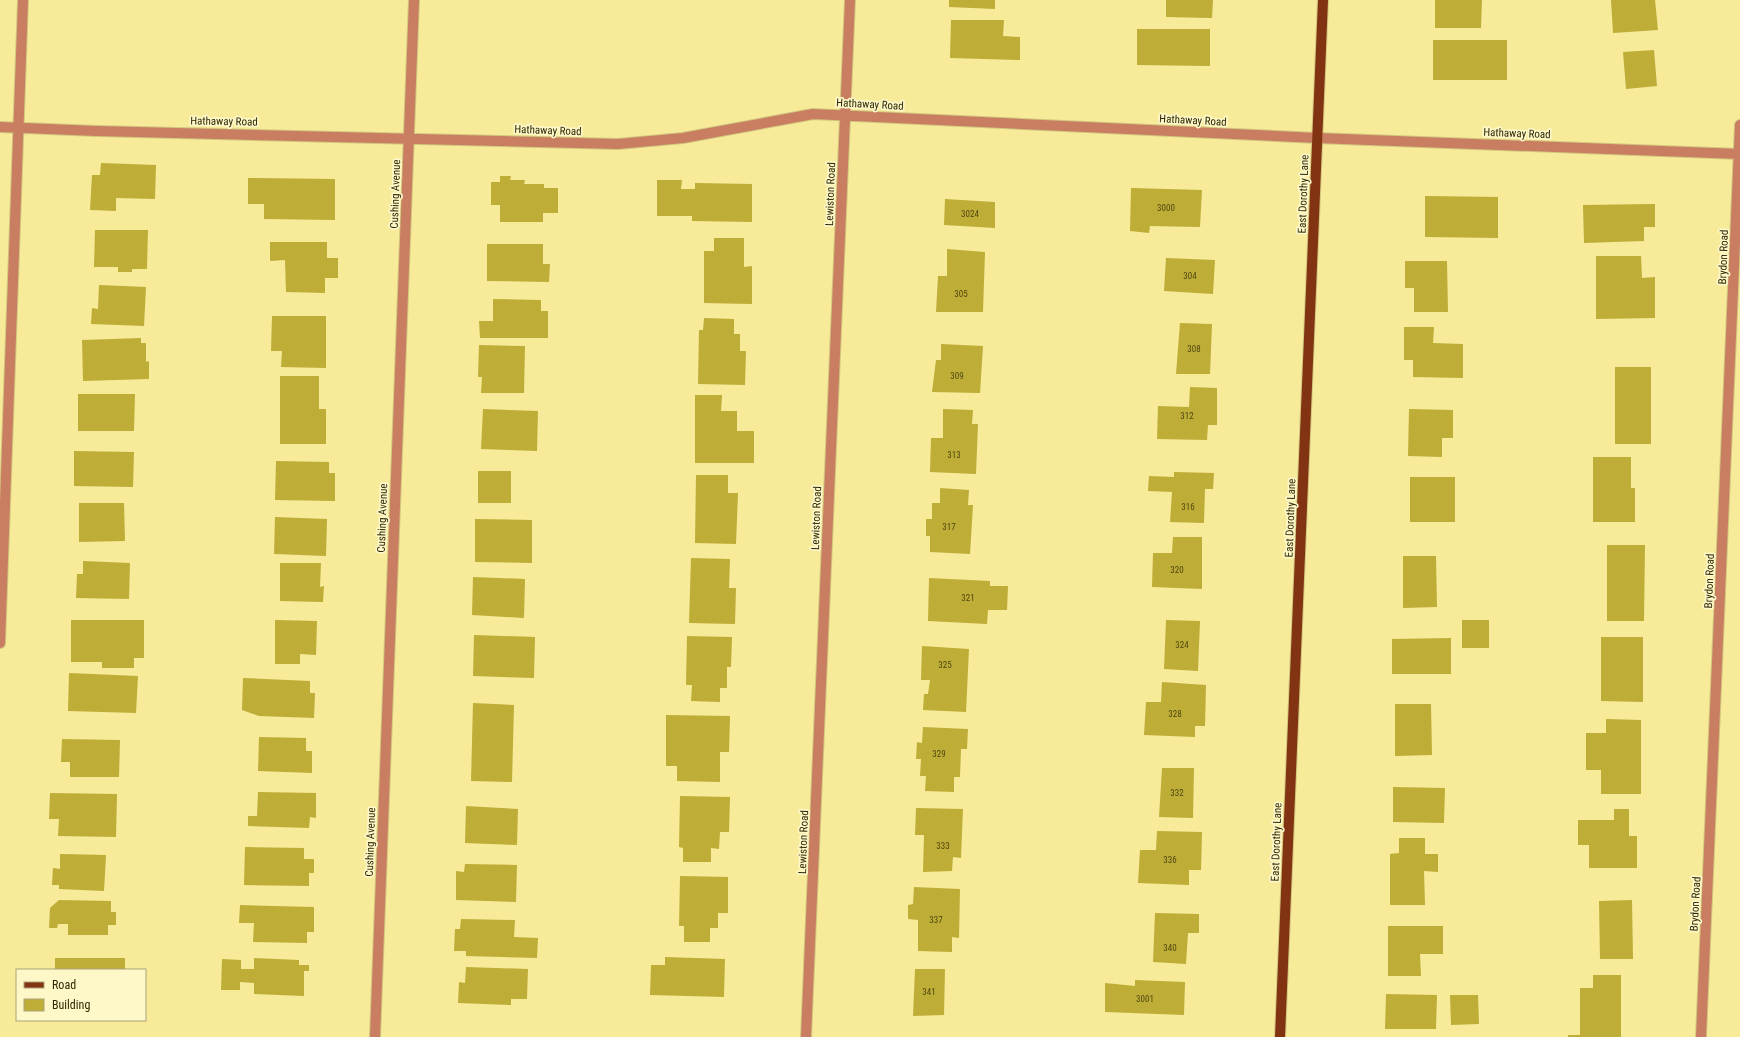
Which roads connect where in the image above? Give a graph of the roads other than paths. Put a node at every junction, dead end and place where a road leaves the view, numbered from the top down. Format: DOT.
graph roads {
  1 [pos="22,0"];
  2 [pos="414,0"];
  3 [pos="850,0"];
  4 [pos="1323,0"];
  5 [pos="846,115"];
  6 [pos="1740,125"];
  7 [pos="0,126"];
  8 [pos="18,127"];
  9 [pos="409,138"];
  10 [pos="1317,138"];
  11 [pos="1739,154"];
  12 [pos="0,643"];
  13 [pos="375,1037"];
  14 [pos="806,1037"];
  15 [pos="1280,1037"];
  16 [pos="1701,1037"];
  1 -- 8 [label="street"];
  2 -- 9 [label="street, Cushing Avenue"];
  3 -- 5 [label="street, Lewiston Road"];
  4 -- 10 [label="main road, East Dorothy Lane"];
  5 -- 9 [label="street, Hathaway Road"];
  5 -- 10 [label="street, Hathaway Road"];
  5 -- 14 [label="street, Lewiston Road"];
  6 -- 11 [label="street, Brydon Road"];
  7 -- 8 [label="street, Hathaway Road"];
  8 -- 9 [label="street, Hathaway Road"];
  8 -- 12 [label="street"];
  9 -- 13 [label="street, Cushing Avenue"];
  10 -- 11 [label="street, Hathaway Road"];
  10 -- 15 [label="main road, East Dorothy Lane"];
  11 -- 16 [label="street, Brydon Road"];
}
